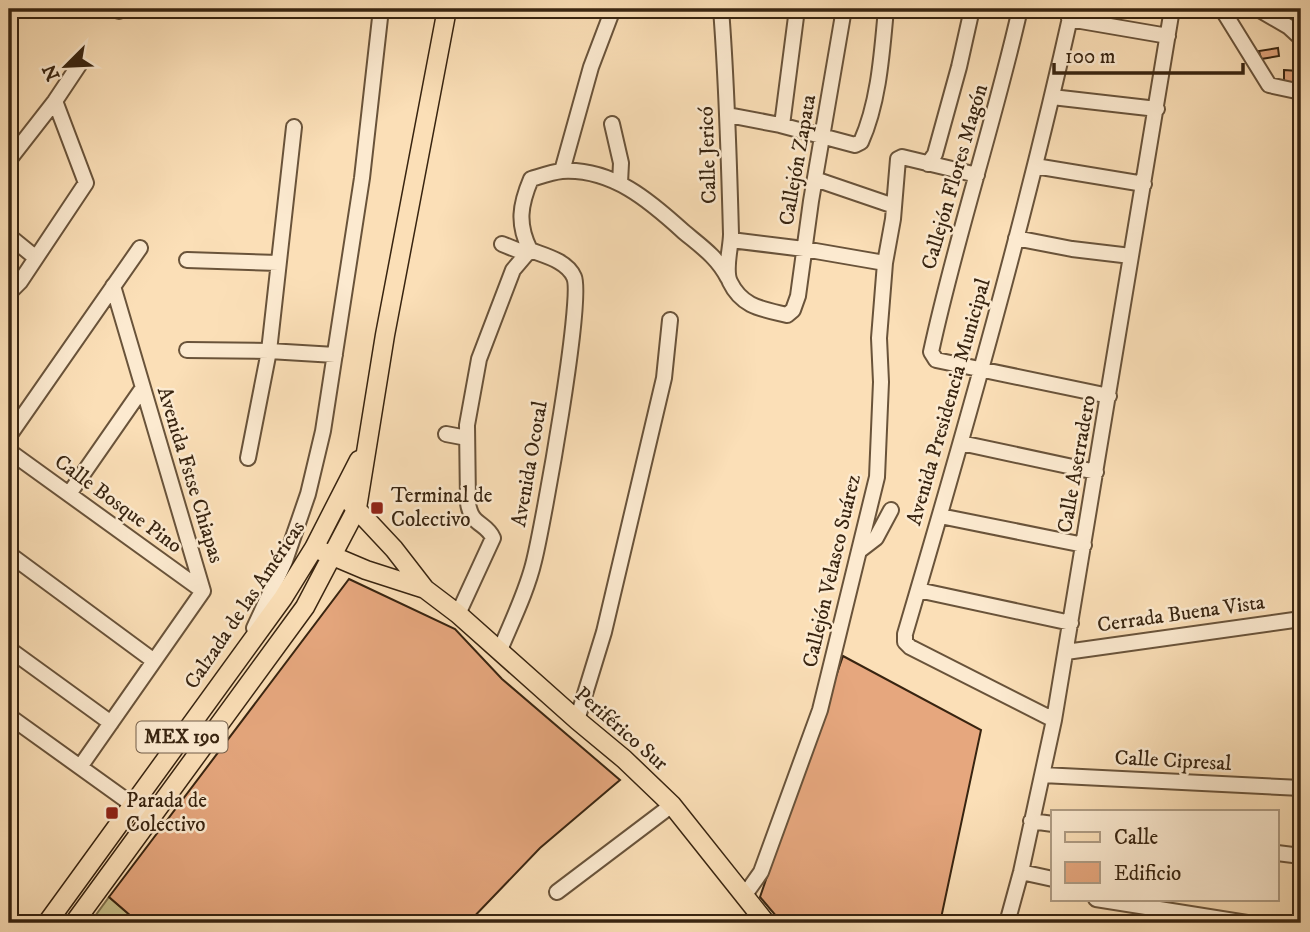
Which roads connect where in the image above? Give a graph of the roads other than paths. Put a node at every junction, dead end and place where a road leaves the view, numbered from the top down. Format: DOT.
graph roads {
  1 [pos="381,9"];
  2 [pos="447,9"];
  3 [pos="613,9"];
  4 [pos="720,9"];
  5 [pos="797,9"];
  6 [pos="844,9"];
  7 [pos="886,9"];
  8 [pos="972,9"];
  9 [pos="1020,9"];
  10 [pos="1172,9"];
  11 [pos="1222,9"];
  12 [pos="1258,9"];
  13 [pos="1070,14"];
  14 [pos="1168,36"];
  15 [pos="1301,38"];
  16 [pos="79,65"];
  17 [pos="1301,92"];
  18 [pos="1052,97"];
  19 [pos="55,101"];
  20 [pos="1157,110"];
  21 [pos="728,115"];
  22 [pos="612,124"];
  23 [pos="782,125"];
  24 [pos="294,127"];
  25 [pos="823,136"];
  26 [pos="9,160"];
  27 [pos="928,164"];
  28 [pos="1035,166"];
  29 [pos="562,171"];
  30 [pos="977,176"];
  31 [pos="815,179"];
  32 [pos="620,183"];
  33 [pos="1144,184"];
  34 [pos="894,206"];
  35 [pos="9,236"];
  36 [pos="1016,238"];
  37 [pos="731,240"];
  38 [pos="502,244"];
  39 [pos="140,248"];
  40 [pos="804,249"];
  41 [pos="529,252"];
  42 [pos="1131,256"];
  43 [pos="36,258"];
  44 [pos="187,260"];
  45 [pos="278,263"];
  46 [pos="885,263"];
  47 [pos="728,278"];
  48 [pos="113,286"];
  49 [pos="9,293"];
  50 [pos="670,320"];
  51 [pos="187,350"];
  52 [pos="269,351"];
  53 [pos="335,355"];
  54 [pos="982,370"];
  55 [pos="142,388"];
  56 [pos="1110,396"];
  57 [pos="446,434"];
  58 [pos="9,436"];
  59 [pos="467,438"];
  60 [pos="368,441"];
  61 [pos="961,443"];
  62 [pos="9,451"];
  63 [pos="248,458"];
  64 [pos="1096,472"];
  65 [pos="69,494"];
  66 [pos="342,496"];
  67 [pos="357,508"];
  68 [pos="891,510"];
  69 [pos="940,516"];
  70 [pos="1084,545"];
  71 [pos="314,548"];
  72 [pos="859,551"];
  73 [pos="9,554"];
  74 [pos="334,556"];
  75 [pos="425,589"];
  76 [pos="918,590"];
  77 [pos="202,591"];
  78 [pos="458,614"];
  79 [pos="1301,619"];
  80 [pos="1070,623"];
  81 [pos="9,649"];
  82 [pos="500,650"];
  83 [pos="244,652"];
  84 [pos="1066,652"];
  85 [pos="154,661"];
  86 [pos="9,716"];
  87 [pos="577,720"];
  88 [pos="1054,720"];
  89 [pos="111,723"];
  90 [pos="80,767"];
  91 [pos="1042,775"];
  92 [pos="1301,788"];
  93 [pos="133,805"];
  94 [pos="672,805"];
  95 [pos="151,818"];
  96 [pos="1031,821"];
  97 [pos="1051,824"];
  98 [pos="1278,853"];
  99 [pos="1301,856"];
  100 [pos="1021,872"];
  101 [pos="1051,879"];
  102 [pos="557,892"];
  103 [pos="744,896"];
  104 [pos="1102,900"];
  105 [pos="47,923"];
  106 [pos="74,923"];
  107 [pos="766,923"];
  108 [pos="1007,923"];
  109 [pos="1247,923"];
  1 -- 53 [label="street"];
  2 -- 60 [label="main road, Calzada de las Américas / MEX 190"];
  3 -- 29 [label="street"];
  4 -- 21 [label="street, Calle Jericó"];
  5 -- 23 [label="street"];
  6 -- 25 [label="street, Callejón Zapata"];
  7 -- 25 [label="street"];
  8 -- 27 [label="street"];
  9 -- 30 [label="street, Callejón Flores Magón"];
  10 -- 14 [label="street, Calle Aserradero"];
  11 -- 17 [label="street"];
  12 -- 15 [label="street"];
  13 -- 14 [label="street"];
  13 -- 18 [label="street, Avenida Presidencia Municipal"];
  14 -- 20 [label="street, Calle Aserradero"];
  16 -- 19 [label="street"];
  18 -- 20 [label="street"];
  18 -- 28 [label="street, Avenida Presidencia Municipal"];
  19 -- 26 [label="street"];
  19 -- 43 [label="street"];
  20 -- 33 [label="street, Calle Aserradero"];
  21 -- 23 [label="street"];
  21 -- 37 [label="street, Calle Jericó"];
  22 -- 32 [label="street"];
  23 -- 25 [label="street"];
  24 -- 45 [label="street"];
  25 -- 31 [label="street, Callejón Zapata"];
  27 -- 30 [label="street"];
  27 -- 34 [label="street, Callejón Velasco Suárez"];
  28 -- 33 [label="street"];
  28 -- 36 [label="street, Avenida Presidencia Municipal"];
  29 -- 32 [label="street"];
  29 -- 41 [label="street"];
  30 -- 54 [label="street, Callejón Flores Magón"];
  31 -- 34 [label="street"];
  31 -- 40 [label="street, Callejón Zapata"];
  32 -- 47 [label="street"];
  33 -- 42 [label="street, Calle Aserradero"];
  34 -- 46 [label="street, Callejón Velasco Suárez"];
  35 -- 43 [label="street"];
  36 -- 42 [label="street"];
  36 -- 54 [label="street, Avenida Presidencia Municipal"];
  37 -- 40 [label="street"];
  37 -- 47 [label="street, Calle Jericó"];
  38 -- 41 [label="street"];
  39 -- 48 [label="street"];
  40 -- 46 [label="street"];
  40 -- 47 [label="street, Callejón Zapata"];
  41 -- 59 [label="street"];
  41 -- 82 [label="street, Avenida Ocotal"];
  42 -- 56 [label="street, Calle Aserradero"];
  43 -- 49 [label="street"];
  44 -- 45 [label="street"];
  45 -- 52 [label="street"];
  46 -- 72 [label="street, Callejón Velasco Suárez"];
  48 -- 55 [label="street, Avenida Fstse Chiapas"];
  48 -- 58 [label="street"];
  50 -- 87 [label="street"];
  51 -- 52 [label="street"];
  52 -- 53 [label="street"];
  52 -- 63 [label="street"];
  53 -- 83 [label="street"];
  54 -- 56 [label="street"];
  54 -- 61 [label="street, Avenida Presidencia Municipal"];
  55 -- 65 [label="street"];
  55 -- 77 [label="street, Avenida Fstse Chiapas"];
  56 -- 64 [label="street, Calle Aserradero"];
  57 -- 59 [label="street"];
  59 -- 78 [label="street"];
  60 -- 66 [label="main road, Calzada de las Américas / MEX 190"];
  60 -- 67 [label="main road, Calzada de las Américas / MEX 190"];
  61 -- 64 [label="street"];
  61 -- 69 [label="street, Avenida Presidencia Municipal"];
  62 -- 65 [label="street, Calle Bosque Pino"];
  64 -- 70 [label="street, Calle Aserradero"];
  65 -- 77 [label="street, Calle Bosque Pino"];
  66 -- 67 [label="main road, Periférico Sur"];
  66 -- 71 [label="main road, Calzada de las Américas / MEX 190"];
  67 -- 74 [label="main road, Calzada de las Américas / MEX 190"];
  67 -- 75 [label="main road, Periférico Sur"];
  68 -- 72 [label="street"];
  69 -- 70 [label="street"];
  69 -- 76 [label="street, Avenida Presidencia Municipal"];
  70 -- 80 [label="street, Calle Aserradero"];
  71 -- 74 [label="main road, Periférico Sur"];
  71 -- 83 [label="main road, Calzada de las Américas / MEX 190"];
  72 -- 103 [label="street, Callejón Velasco Suárez"];
  73 -- 85 [label="street"];
  74 -- 75 [label="main road, Periférico Sur"];
  74 -- 95 [label="main road, Calzada de las Américas / MEX 190"];
  75 -- 78 [label="main road, Periférico Sur"];
  76 -- 80 [label="street"];
  76 -- 88 [label="street, Avenida Presidencia Municipal"];
  77 -- 85 [label="street, Avenida Fstse Chiapas"];
  78 -- 82 [label="main road, Periférico Sur"];
  79 -- 84 [label="street, Cerrada Buena Vista"];
  80 -- 84 [label="street, Calle Aserradero"];
  81 -- 89 [label="street"];
  82 -- 87 [label="main road, Periférico Sur"];
  83 -- 93 [label="main road, Calzada de las Américas / MEX 190"];
  84 -- 88 [label="street, Calle Aserradero"];
  85 -- 89 [label="street, Avenida Fstse Chiapas"];
  86 -- 90 [label="street"];
  87 -- 94 [label="main road, Periférico Sur"];
  88 -- 91 [label="street, Calle Aserradero"];
  89 -- 90 [label="street, Avenida Fstse Chiapas"];
  90 -- 93 [label="street"];
  91 -- 92 [label="street, Calle Cipresal"];
  91 -- 96 [label="street, Calle Aserradero"];
  93 -- 95 [label="street"];
  93 -- 105 [label="main road, Calzada de las Américas / MEX 190"];
  94 -- 102 [label="street"];
  94 -- 103 [label="main road, Periférico Sur"];
  95 -- 106 [label="main road, Calzada de las Américas / MEX 190"];
  96 -- 97 [label="street"];
  96 -- 100 [label="street, Calle Aserradero"];
  98 -- 99 [label="street"];
  100 -- 101 [label="street"];
  100 -- 108 [label="street, Calle Aserradero"];
  103 -- 107 [label="main road, Periférico Sur"];
  104 -- 109 [label="street"];
}
